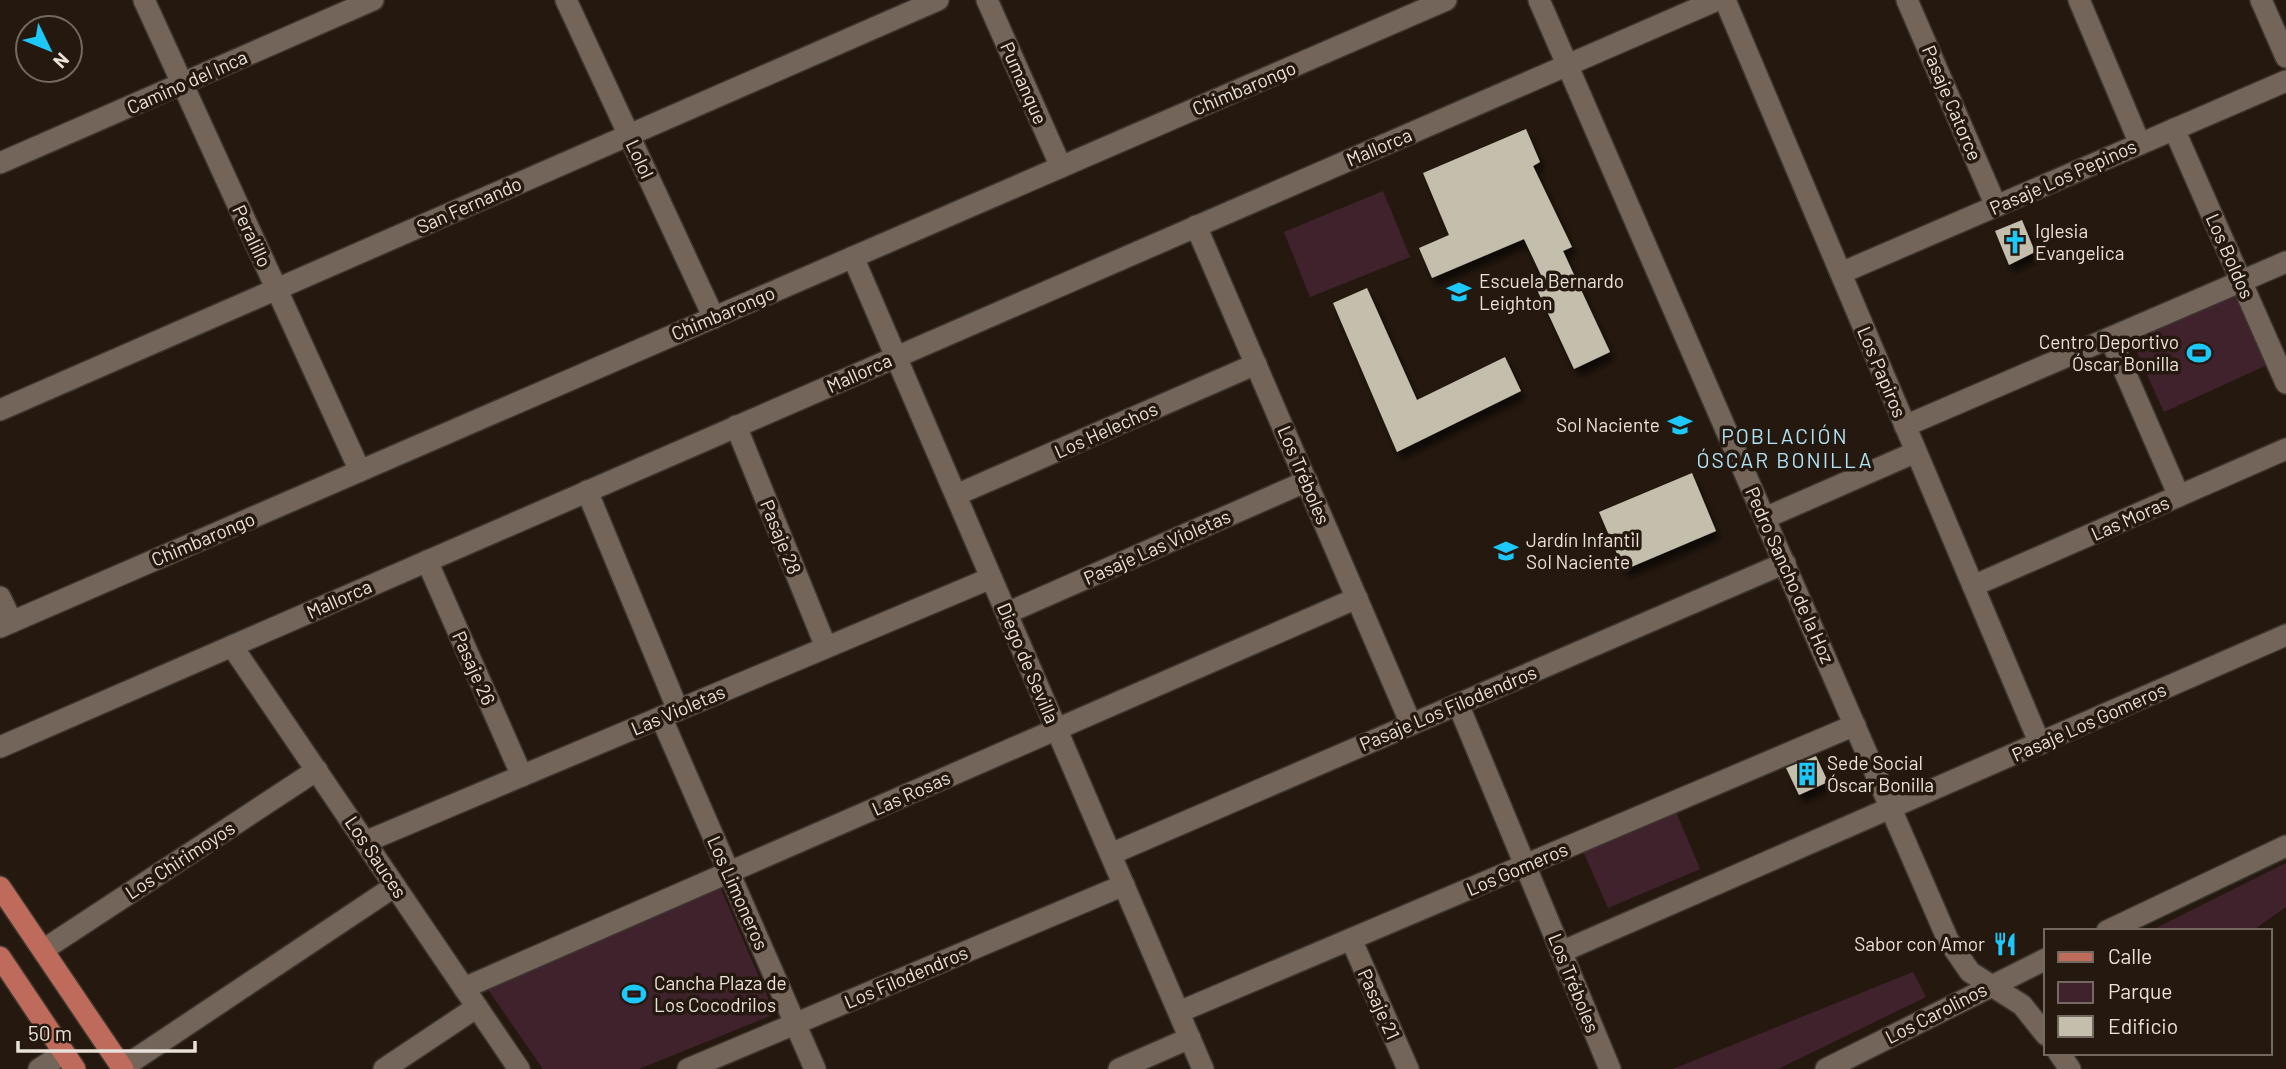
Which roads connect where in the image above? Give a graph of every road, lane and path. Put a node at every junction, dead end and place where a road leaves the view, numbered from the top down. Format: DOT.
graph roads {
  1 [pos="144,0"];
  2 [pos="373,0"];
  3 [pos="566,0"];
  4 [pos="938,0"];
  5 [pos="987,0"];
  6 [pos="1447,0"];
  7 [pos="1539,0"];
  8 [pos="1717,0"];
  9 [pos="1725,0"];
  10 [pos="1907,0"];
  11 [pos="2079,0"];
  12 [pos="2261,0"];
  13 [pos="1410,7"];
  14 [pos="2286,57"];
  15 [pos="1568,65"];
  16 [pos="2286,81"];
  17 [pos="183,84"];
  18 [pos="2174,129"];
  19 [pos="629,135"];
  20 [pos="2140,144"];
  21 [pos="0,163"];
  22 [pos="1061,167"];
  23 [pos="1996,206"];
  24 [pos="1196,226"];
  25 [pos="853,257"];
  26 [pos="2286,262"];
  27 [pos="1841,274"];
  28 [pos="2241,281"];
  29 [pos="277,289"];
  30 [pos="714,318"];
  31 [pos="2110,338"];
  32 [pos="896,357"];
  33 [pos="1256,364"];
  34 [pos="2286,383"];
  35 [pos="0,410"];
  36 [pos="736,426"];
  37 [pos="1905,426"];
  38 [pos="2286,449"];
  39 [pos="1916,452"];
  40 [pos="360,471"];
  41 [pos="1307,481"];
  42 [pos="587,491"];
  43 [pos="956,495"];
  44 [pos="2179,496"];
  45 [pos="1765,518"];
  46 [pos="427,561"];
  47 [pos="1785,563"];
  48 [pos="992,578"];
  49 [pos="1973,586"];
  50 [pos="0,597"];
  51 [pos="1357,598"];
  52 [pos="1007,613"];
  53 [pos="6,624"];
  54 [pos="2286,635"];
  55 [pos="232,646"];
  56 [pos="826,647"];
  57 [pos="1458,704"];
  58 [pos="669,714"];
  59 [pos="1411,724"];
  60 [pos="1855,725"];
  61 [pos="1057,729"];
  62 [pos="2040,744"];
  63 [pos="0,747"];
  64 [pos="317,771"];
  65 [pos="522,776"];
  66 [pos="1891,809"];
  67 [pos="365,842"];
  68 [pos="2286,846"];
  69 [pos="1111,854"];
  70 [pos="1525,865"];
  71 [pos="729,872"];
  72 [pos="1124,885"];
  73 [pos="395,886"];
  74 [pos="0,887"];
  75 [pos="2111,929"];
  76 [pos="1351,939"];
  77 [pos="43,950"];
  78 [pos="1561,951"];
  79 [pos="0,957"];
  80 [pos="2044,961"];
  81 [pos="1989,987"];
  82 [pos="464,988"];
  83 [pos="477,1007"];
  84 [pos="1179,1012"];
  85 [pos="796,1024"];
  86 [pos="2044,1032"];
  87 [pos="1190,1038"];
  88 [pos="70,1061"];
  89 [pos="123,1068"];
  90 [pos="39,1069"];
  91 [pos="384,1069"];
  92 [pos="519,1069"];
  93 [pos="688,1069"];
  94 [pos="816,1069"];
  95 [pos="1119,1069"];
  96 [pos="1203,1069"];
  97 [pos="1408,1069"];
  98 [pos="1610,1069"];
  99 [pos="1826,1069"];
  1 -- 17 [label="street, Peralillo"];
  2 -- 17 [label="street, Camino del Inca"];
  3 -- 19 [label="street, Lolol"];
  4 -- 19 [label="street, San Fernando"];
  5 -- 22 [label="street, Pumanque"];
  6 -- 13 [label="street, Chimbarongo"];
  7 -- 15 [label="street, Pedro Sancho de la Hoz"];
  8 -- 15 [label="street, Mallorca"];
  9 -- 27 [label="street, Los Papiros"];
  10 -- 23 [label="street, Pasaje Catorce"];
  11 -- 20 [label="street"];
  12 -- 14 [label="street"];
  13 -- 22 [label="street, Chimbarongo"];
  15 -- 24 [label="street, Mallorca"];
  15 -- 45 [label="street, Pedro Sancho de la Hoz"];
  16 -- 18 [label="street, Pasaje Los Pepinos"];
  17 -- 21 [label="street, Camino del Inca"];
  17 -- 29 [label="street, Peralillo"];
  18 -- 20 [label="street, Pasaje Los Pepinos"];
  18 -- 28 [label="street, Los Boldos"];
  19 -- 29 [label="street, San Fernando"];
  19 -- 30 [label="street, Lolol"];
  20 -- 23 [label="street, Pasaje Los Pepinos"];
  22 -- 25 [label="street, Chimbarongo"];
  23 -- 27 [label="street, Pasaje Los Pepinos"];
  24 -- 32 [label="street, Mallorca"];
  24 -- 33 [label="street, Los Tréboles"];
  25 -- 30 [label="street, Chimbarongo"];
  25 -- 32 [label="street, Diego de Sevilla"];
  26 -- 28 [label="street"];
  27 -- 37 [label="street, Los Papiros"];
  28 -- 31 [label="street"];
  28 -- 34 [label="street, Los Boldos"];
  29 -- 35 [label="street, San Fernando"];
  29 -- 40 [label="street, Peralillo"];
  30 -- 40 [label="street, Chimbarongo"];
  31 -- 37 [label="street"];
  31 -- 44 [label="street"];
  32 -- 36 [label="street, Mallorca"];
  32 -- 43 [label="street, Diego de Sevilla"];
  33 -- 41 [label="street, Los Tréboles"];
  33 -- 43 [label="street, Los Helechos"];
  36 -- 42 [label="street, Mallorca"];
  36 -- 56 [label="street, Pasaje 28"];
  37 -- 39 [label="street, Los Papiros"];
  38 -- 44 [label="street, Las Moras"];
  39 -- 45 [label="street"];
  39 -- 49 [label="street, Los Papiros"];
  40 -- 53 [label="street, Chimbarongo"];
  41 -- 51 [label="street, Los Tréboles"];
  41 -- 52 [label="street, Pasaje Las Violetas"];
  42 -- 46 [label="street, Mallorca"];
  42 -- 58 [label="street, Los Limoneros"];
  43 -- 48 [label="street, Diego de Sevilla"];
  44 -- 49 [label="street, Las Moras"];
  45 -- 47 [label="street, Pedro Sancho de la Hoz"];
  46 -- 55 [label="street, Mallorca"];
  46 -- 65 [label="street, Pasaje 26"];
  47 -- 57 [label="street, Pasaje Los Filodendros"];
  47 -- 60 [label="street, Pedro Sancho de la Hoz"];
  48 -- 52 [label="street, Diego de Sevilla"];
  48 -- 56 [label="street, Las Violetas"];
  49 -- 62 [label="street, Los Papiros"];
  50 -- 53 [label="street"];
  51 -- 59 [label="street, Los Tréboles"];
  51 -- 61 [label="street, Las Rosas"];
  52 -- 61 [label="street, Diego de Sevilla"];
  54 -- 62 [label="street, Pasaje Los Gomeros"];
  55 -- 63 [label="street, Mallorca"];
  55 -- 64 [label="street, Los Sauces"];
  56 -- 58 [label="street, Las Violetas"];
  57 -- 59 [label="street, Pasaje Los Filodendros"];
  57 -- 70 [label="street, Los Tréboles"];
  58 -- 65 [label="street, Las Violetas"];
  58 -- 71 [label="street, Los Limoneros"];
  59 -- 69 [label="street, Pasaje Los Filodendros"];
  60 -- 66 [label="street, Pedro Sancho de la Hoz"];
  60 -- 70 [label="street, Los Gomeros"];
  61 -- 69 [label="street, Diego de Sevilla"];
  61 -- 71 [label="street, Las Rosas"];
  62 -- 66 [label="street, Pasaje Los Gomeros"];
  64 -- 67 [label="street, Los Sauces"];
  64 -- 77 [label="street, Los Chirimoyos"];
  65 -- 67 [label="street, Las Violetas"];
  66 -- 78 [label="street"];
  66 -- 81 [label="street, Pedro Sancho de la Hoz"];
  67 -- 73 [label="street, Los Sauces"];
  68 -- 75 [label="street"];
  69 -- 72 [label="street, Diego de Sevilla"];
  70 -- 76 [label="street, Los Gomeros"];
  70 -- 78 [label="street, Los Tréboles"];
  71 -- 82 [label="street, Las Rosas"];
  71 -- 85 [label="street, Los Limoneros"];
  72 -- 84 [label="street, Diego de Sevilla"];
  72 -- 85 [label="street, Los Filodendros"];
  73 -- 82 [label="street, Los Sauces"];
  73 -- 89 [label="street"];
  74 -- 77 [label="main road"];
  76 -- 84 [label="street, Los Gomeros"];
  76 -- 97 [label="street, Pasaje 21"];
  77 -- 89 [label="main road"];
  78 -- 98 [label="street, Los Tréboles"];
  79 -- 88 [label="main road"];
  80 -- 81 [label="street, Los Carolinos"];
  81 -- 86 [label="street, Pedro Sancho de la Hoz"];
  81 -- 99 [label="street, Los Carolinos"];
  82 -- 83 [label="street, Los Sauces"];
  83 -- 91 [label="street"];
  83 -- 92 [label="street, Los Sauces"];
  84 -- 87 [label="street, Diego de Sevilla"];
  85 -- 93 [label="street, Los Filodendros"];
  85 -- 94 [label="street, Los Limoneros"];
  87 -- 95 [label="street"];
  87 -- 96 [label="street, Diego de Sevilla"];
  88 -- 90 [label="street"];
}
